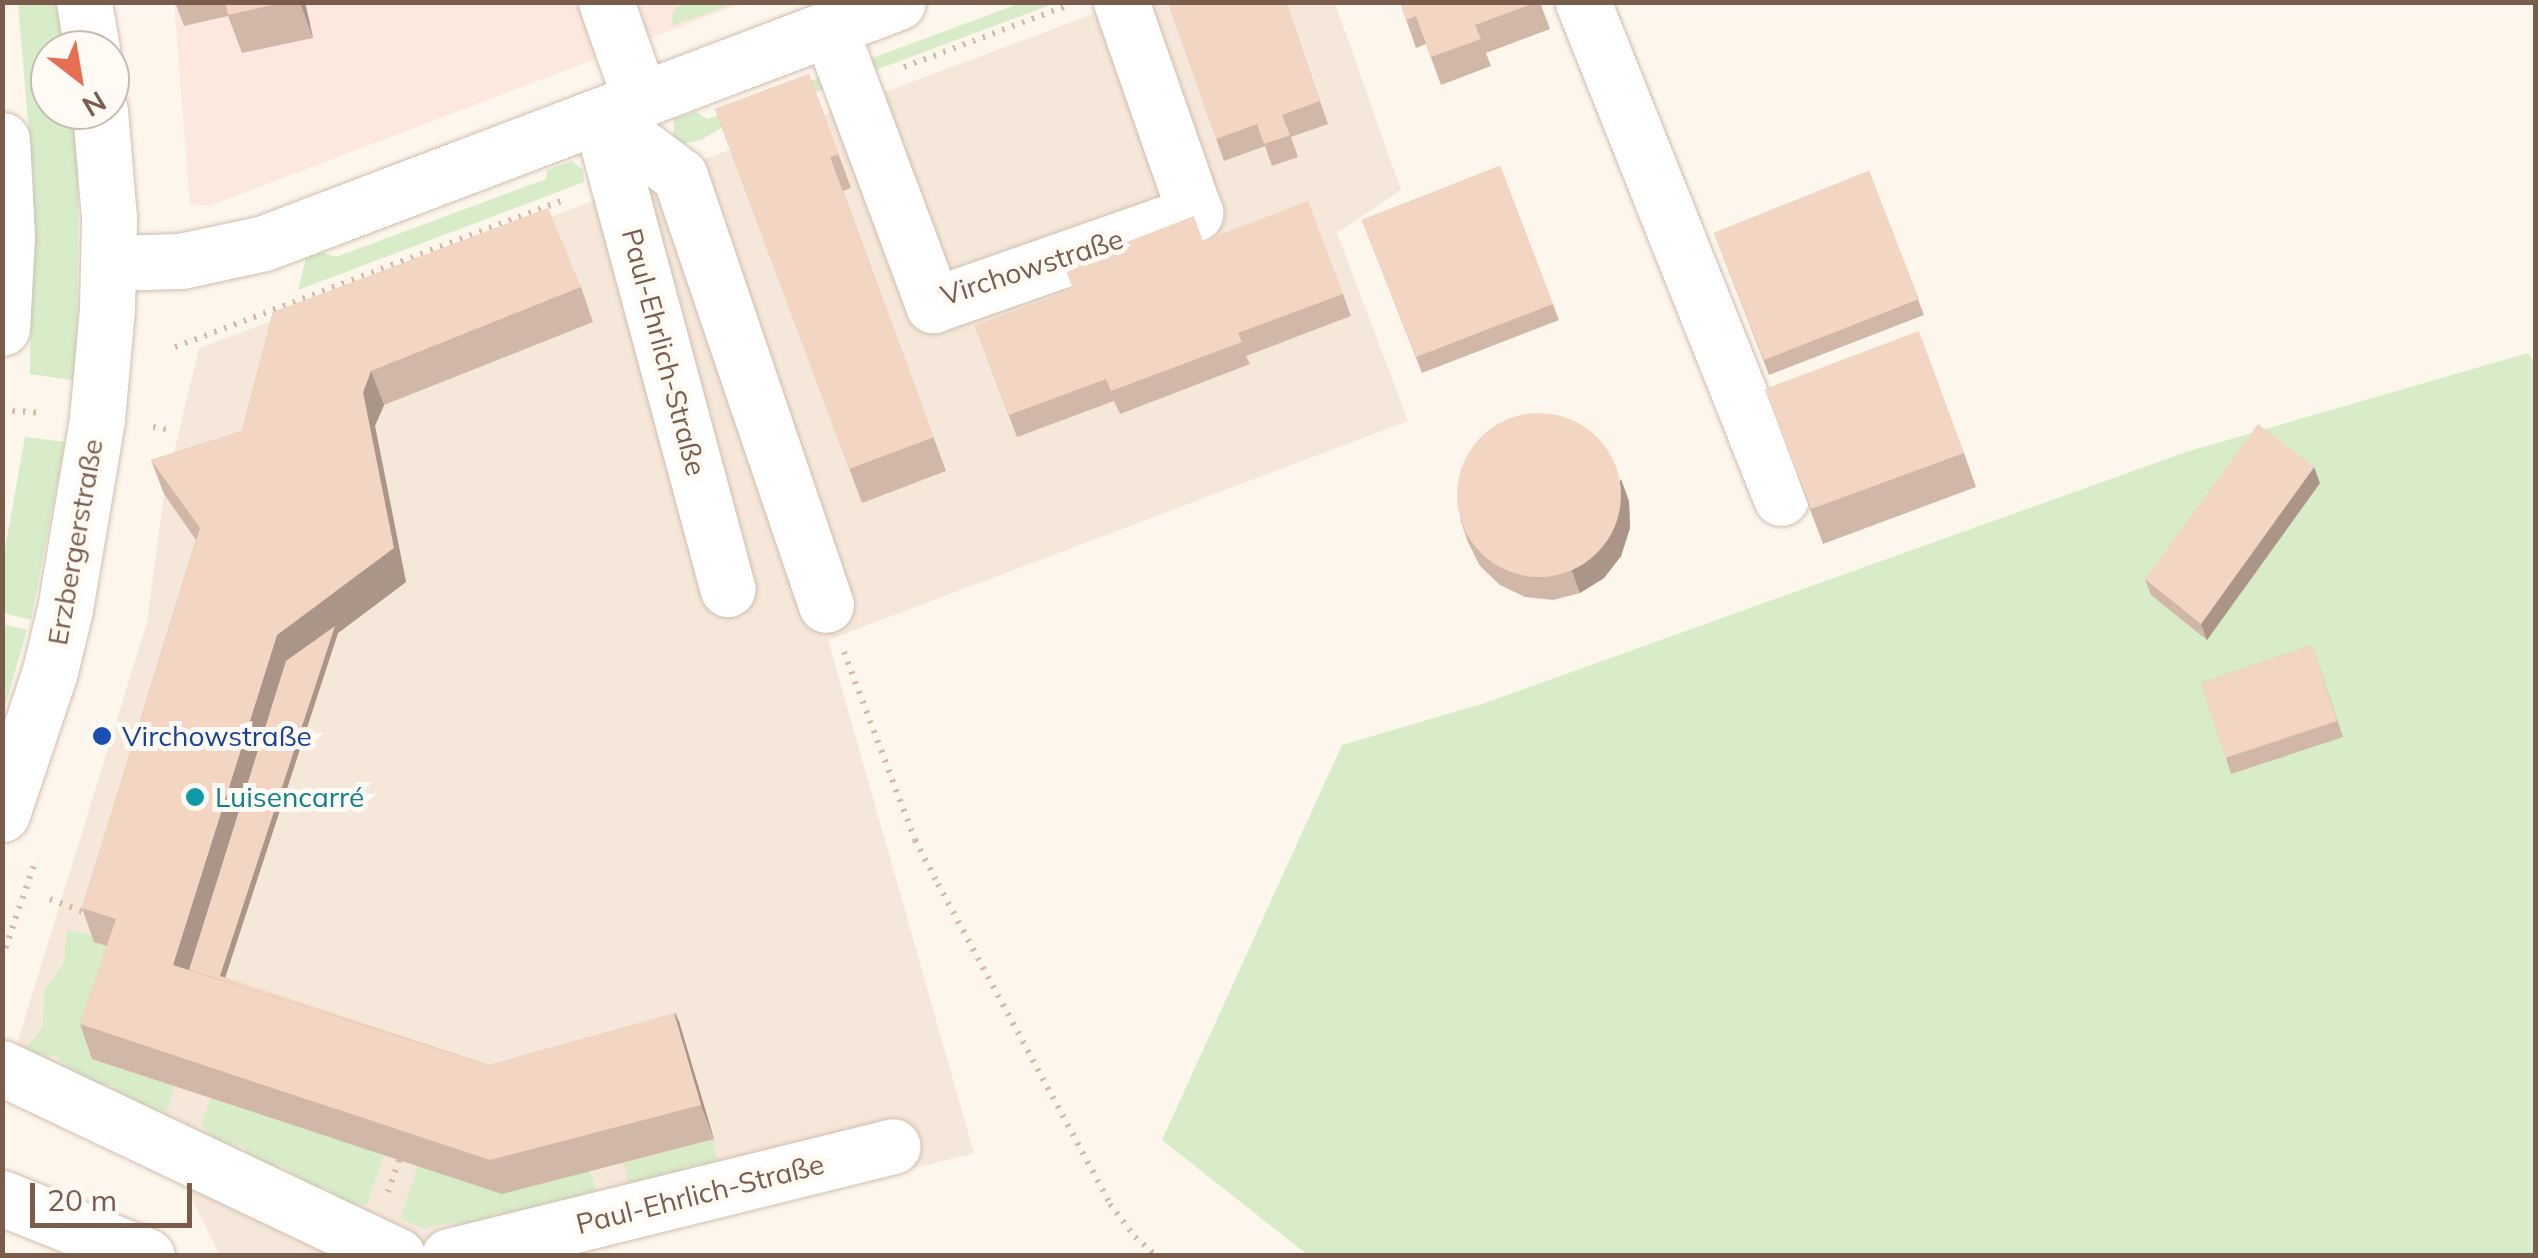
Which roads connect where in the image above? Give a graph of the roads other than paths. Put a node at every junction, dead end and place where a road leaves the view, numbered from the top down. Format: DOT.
graph roads {
  1 [pos="84,2"];
  2 [pos="898,2"];
  3 [pos="1121,2"];
  4 [pos="1583,2"];
  5 [pos="607,3"];
  6 [pos="830,29"];
  7 [pos="89,30"];
  8 [pos="620,108"];
  9 [pos="101,130"];
  10 [pos="2,140"];
  11 [pos="109,262"];
  12 [pos="4,307"];
  13 [pos="1780,498"];
  14 [pos="728,589"];
  15 [pos="826,605"];
  16 [pos="2,814"];
  17 [pos="2,1068"];
  18 [pos="893,1146"];
  19 [pos="2,1198"];
  20 [pos="148,1256"];
  21 [pos="398,1256"];
  22 [pos="449,1256"];
  1 -- 7 [label="street"];
  2 -- 6 [label="street"];
  3 -- 6 [label="street, Virchowstraße"];
  4 -- 13 [label="street"];
  5 -- 8 [label="street, Paul-Ehrlich-Straße"];
  6 -- 8 [label="street"];
  8 -- 11 [label="street"];
  8 -- 14 [label="street, Paul-Ehrlich-Straße"];
  8 -- 15 [label="street"];
  9 -- 11 [label="street, Erzbergerstraße"];
  10 -- 12 [label="street"];
  11 -- 16 [label="street, Erzbergerstraße"];
  17 -- 21 [label="street"];
  18 -- 22 [label="street, Paul-Ehrlich-Straße"];
  19 -- 20 [label="street"];
}
